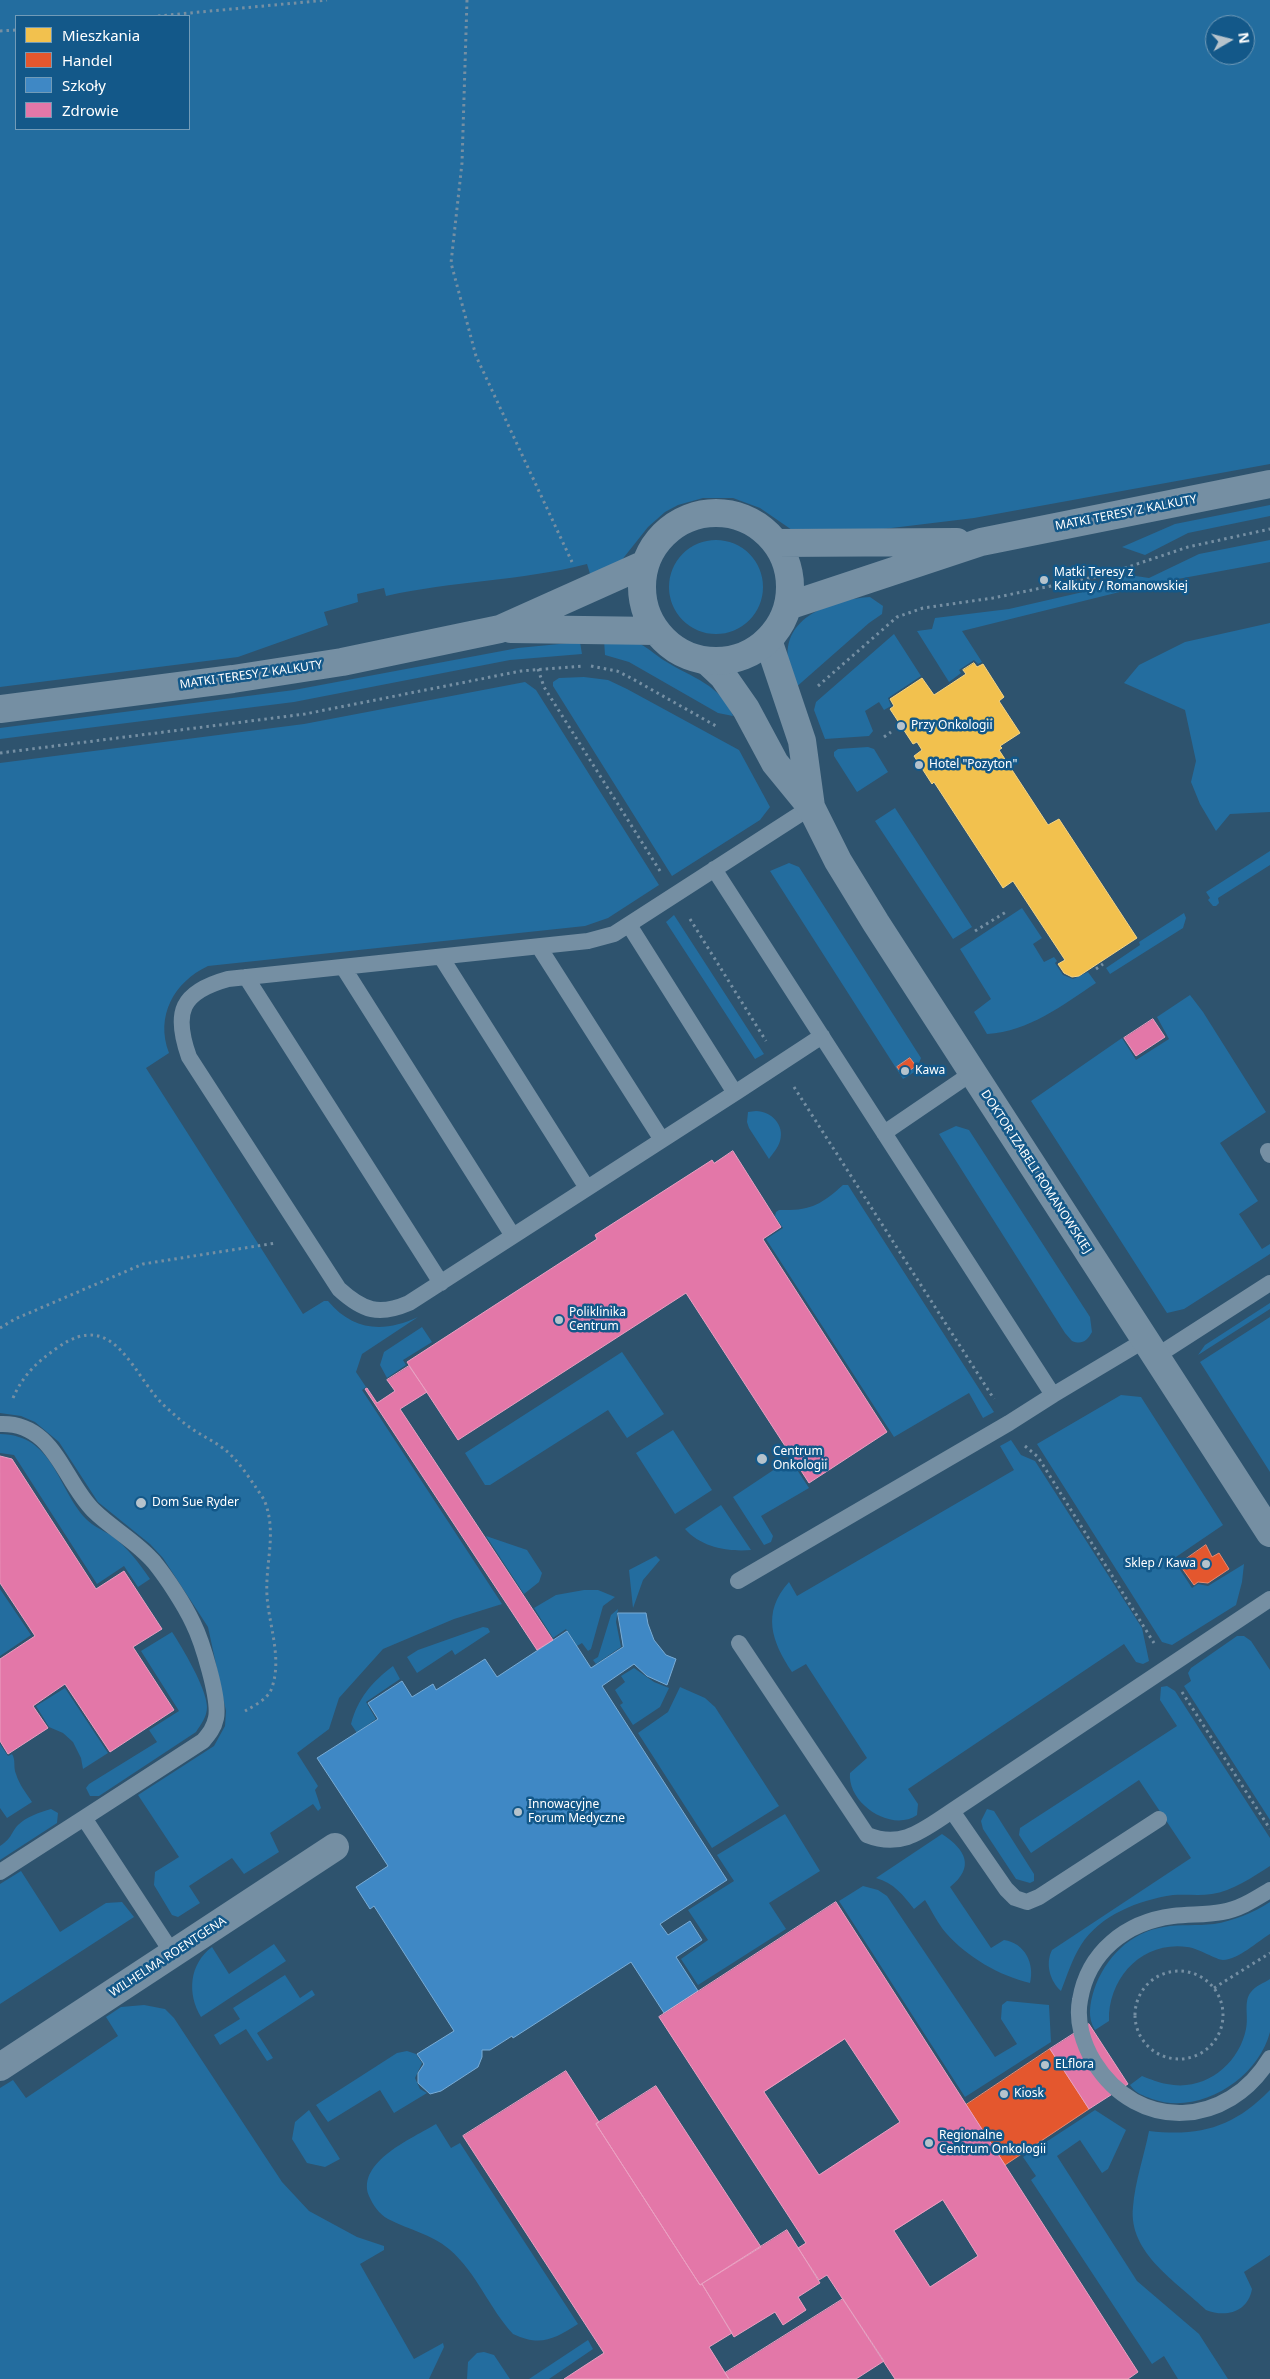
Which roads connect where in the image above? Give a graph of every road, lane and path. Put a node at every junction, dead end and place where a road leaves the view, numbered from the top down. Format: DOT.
graph roads {
  1 [pos="326,0"];
  2 [pos="467,0"];
  3 [pos="168,15"];
  4 [pos="15,30"];
  5 [pos="0,32"];
  6 [pos="1270,484"];
  7 [pos="1270,529"];
  8 [pos="981,542"];
  9 [pos="776,543"];
  10 [pos="645,564"];
  11 [pos="574,567"];
  12 [pos="788,606"];
  13 [pos="500,629"];
  14 [pos="656,631"];
  15 [pos="768,640"];
  16 [pos="707,661"];
  17 [pos="538,669"];
  18 [pos="816,687"];
  19 [pos="0,709"];
  20 [pos="719,728"];
  21 [pos="891,732"];
  22 [pos="884,737"];
  23 [pos="0,753"];
  24 [pos="811,807"];
  25 [pos="714,869"];
  26 [pos="674,894"];
  27 [pos="1006,912"];
  28 [pos="629,925"];
  29 [pos="975,931"];
  30 [pos="539,947"];
  31 [pos="441,957"];
  32 [pos="1103,964"];
  33 [pos="343,967"];
  34 [pos="1096,969"];
  35 [pos="246,977"];
  36 [pos="822,1036"];
  37 [pos="780,1064"];
  38 [pos="972,1073"];
  39 [pos="735,1093"];
  40 [pos="884,1133"];
  41 [pos="662,1140"];
  42 [pos="587,1188"];
  43 [pos="514,1236"];
  44 [pos="306,1239"];
  45 [pos="441,1283"];
  46 [pos="1270,1283"];
  47 [pos="0,1328"];
  48 [pos="1150,1348"];
  49 [pos="1053,1395"];
  50 [pos="1009,1423"];
  51 [pos="5,1424"];
  52 [pos="1270,1533"];
  53 [pos="738,1581"];
  54 [pos="1270,1599"];
  55 [pos="738,1643"];
  56 [pos="1167,1667"];
  57 [pos="216,1717"];
  58 [pos="952,1811"];
  59 [pos="84,1818"];
  60 [pos="1159,1819"];
  61 [pos="1270,1829"];
  62 [pos="335,1846"];
  63 [pos="0,1872"];
  64 [pos="1270,1890"];
  65 [pos="1270,1953"];
  66 [pos="173,1954"];
  67 [pos="1214,1988"];
  68 [pos="1270,2058"];
  69 [pos="0,2067"];
  1 -- 3 [label="path"];
  2 -- 11 [label="path"];
  4 -- 5 [label="path"];
  6 -- 8 [label="street, MATKI TERESY Z KALKUTY"];
  7 -- 18 [label="path"];
  8 -- 9 [label="street, MATKI TERESY Z KALKUTY"];
  8 -- 12 [label="street, MATKI TERESY Z KALKUTY"];
  9 -- 10 [label="street"];
  9 -- 12 [label="street"];
  10 -- 13 [label="street, MATKI TERESY Z KALKUTY"];
  10 -- 14 [label="street"];
  12 -- 15 [label="street"];
  13 -- 14 [label="street, MATKI TERESY Z KALKUTY"];
  13 -- 19 [label="street, MATKI TERESY Z KALKUTY"];
  14 -- 16 [label="street"];
  15 -- 16 [label="street"];
  15 -- 24 [label="street, DOKTOR IZABELI ROMANOWSKIEJ"];
  16 -- 24 [label="street, DOKTOR IZABELI ROMANOWSKIEJ"];
  17 -- 20 [label="path"];
  17 -- 23 [label="path"];
  17 -- 26 [label="path"];
  21 -- 22 [label="path"];
  24 -- 25 [label="lane"];
  24 -- 38 [label="street, DOKTOR IZABELI ROMANOWSKIEJ"];
  25 -- 26 [label="lane"];
  25 -- 36 [label="lane"];
  26 -- 28 [label="lane"];
  26 -- 37 [label="path"];
  27 -- 29 [label="path"];
  28 -- 30 [label="lane"];
  28 -- 39 [label="lane"];
  30 -- 31 [label="lane"];
  30 -- 41 [label="lane"];
  31 -- 33 [label="lane"];
  31 -- 42 [label="lane"];
  32 -- 34 [label="path"];
  33 -- 35 [label="lane"];
  33 -- 43 [label="lane"];
  35 -- 44 [label="lane"];
  35 -- 45 [label="lane"];
  36 -- 37 [label="lane"];
  36 -- 40 [label="lane"];
  37 -- 39 [label="lane"];
  37 -- 50 [label="path"];
  38 -- 40 [label="lane"];
  38 -- 48 [label="street, DOKTOR IZABELI ROMANOWSKIEJ"];
  39 -- 41 [label="lane"];
  40 -- 49 [label="lane"];
  41 -- 42 [label="lane"];
  42 -- 43 [label="lane"];
  43 -- 45 [label="lane"];
  44 -- 45 [label="lane"];
  44 -- 47 [label="path"];
  46 -- 48 [label="lane"];
  48 -- 49 [label="lane"];
  48 -- 52 [label="street, DOKTOR IZABELI ROMANOWSKIEJ"];
  49 -- 50 [label="lane"];
  50 -- 53 [label="lane"];
  50 -- 56 [label="path"];
  51 -- 57 [label="lane"];
  51 -- 57 [label="path"];
  54 -- 56 [label="lane"];
  55 -- 58 [label="lane"];
  56 -- 58 [label="lane"];
  56 -- 61 [label="path"];
  57 -- 59 [label="lane"];
  58 -- 60 [label="lane"];
  59 -- 63 [label="lane"];
  59 -- 66 [label="lane"];
  62 -- 66 [label="street, WILHELMA ROENTGENA"];
  64 -- 68 [label="lane"];
  65 -- 67 [label="path"];
  66 -- 69 [label="street, WILHELMA ROENTGENA"];
  67 -- 67 [label="path"];
}
